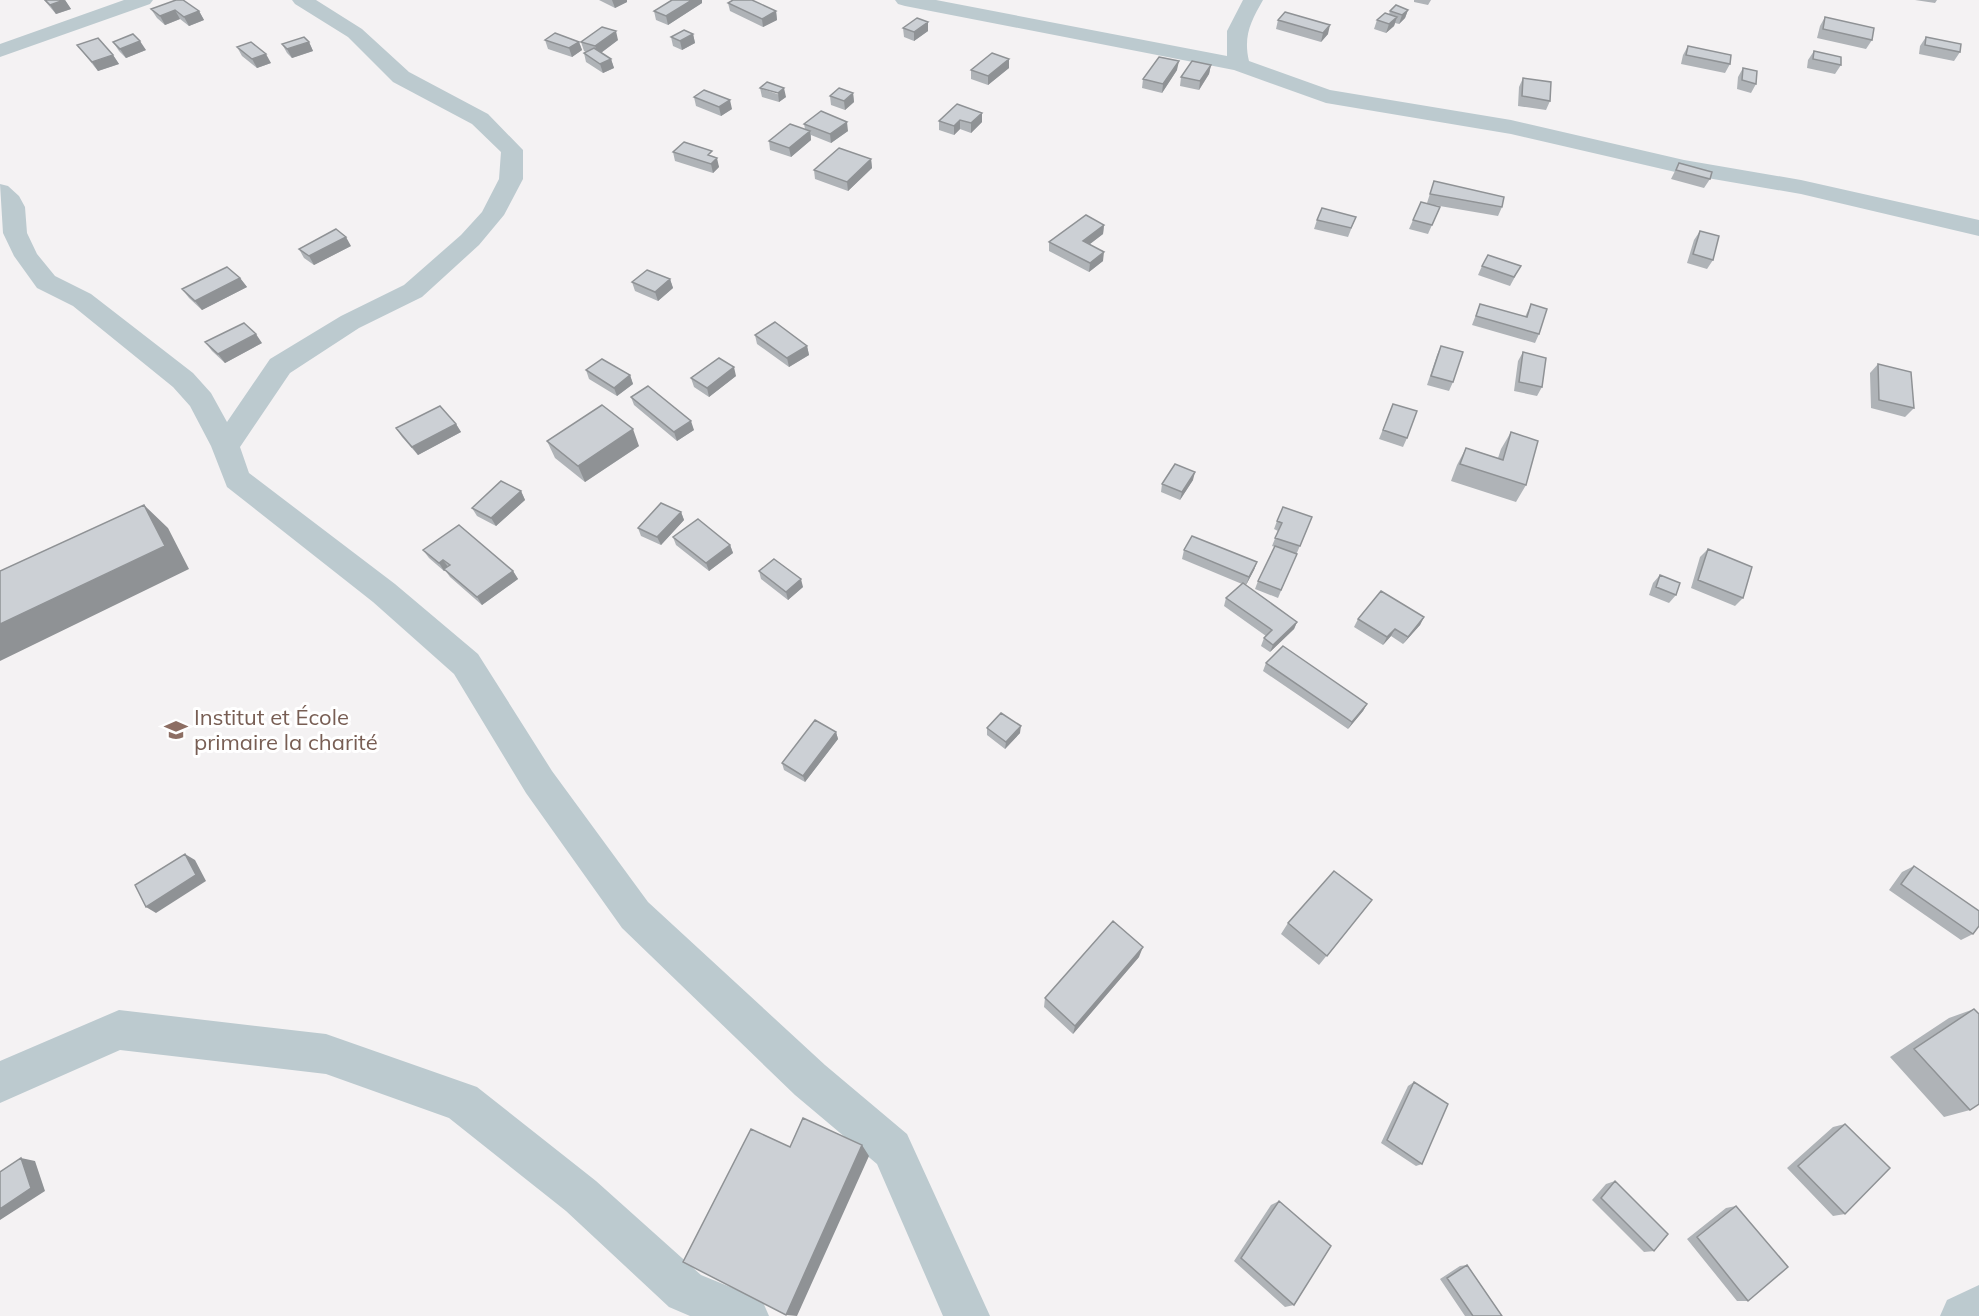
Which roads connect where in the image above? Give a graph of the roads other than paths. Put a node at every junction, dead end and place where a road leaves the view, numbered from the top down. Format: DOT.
graph roads {
  1 [pos="143,0"];
  2 [pos="302,0"];
  3 [pos="905,0"];
  4 [pos="1252,0"];
  5 [pos="0,51"];
  6 [pos="1239,65"];
  7 [pos="0,191"];
  8 [pos="1979,228"];
  9 [pos="225,446"];
  10 [pos="0,1082"];
  11 [pos="1979,1308"];
  12 [pos="746,1316"];
  13 [pos="967,1316"];
  14 [pos="1963,1316"];
  1 -- 5 [label="street"];
  2 -- 9 [label="street"];
  3 -- 6 [label="street"];
  4 -- 6 [label="street"];
  6 -- 8 [label="street"];
  7 -- 9 [label="street"];
  9 -- 13 [label="street"];
  10 -- 12 [label="street"];
  11 -- 14 [label="street"];
}
